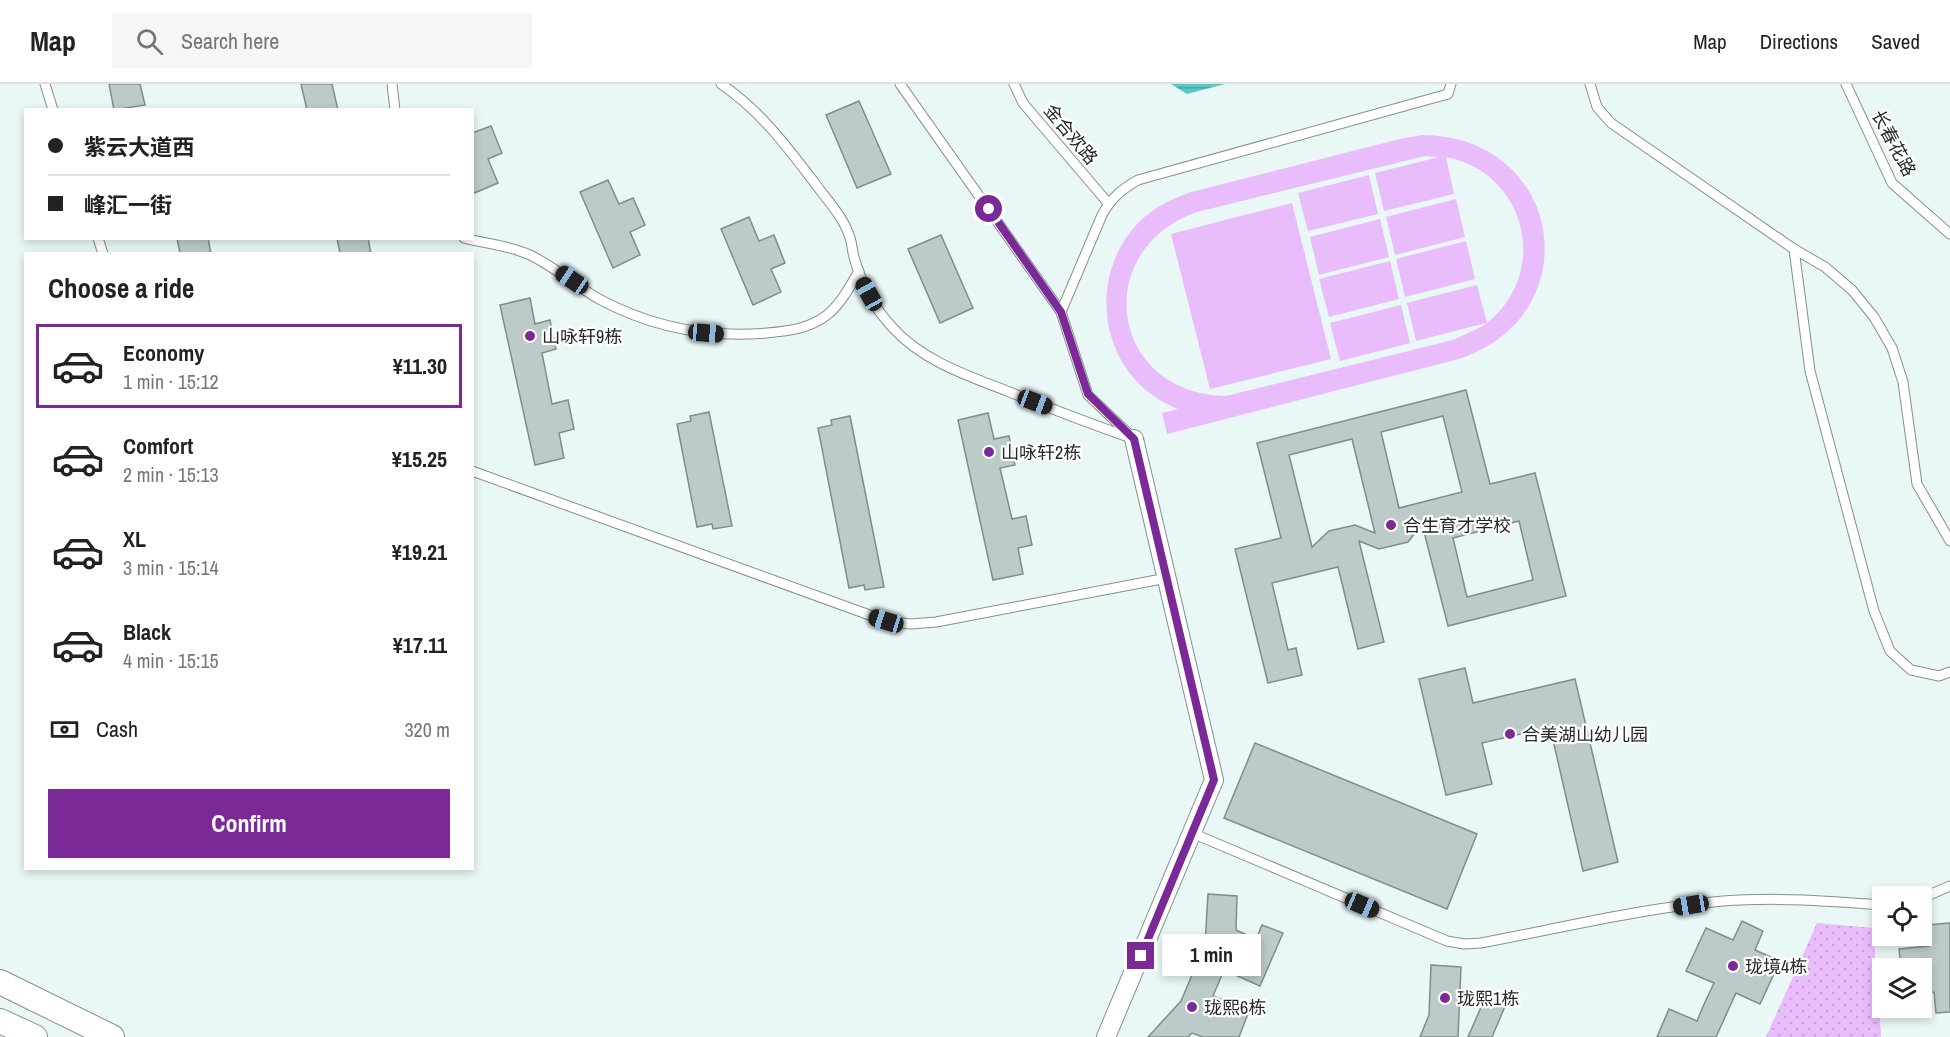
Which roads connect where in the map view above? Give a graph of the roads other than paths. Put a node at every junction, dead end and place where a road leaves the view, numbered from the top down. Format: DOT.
graph roads {
  1 [pos="45,84"];
  2 [pos="392,84"];
  3 [pos="721,84"];
  4 [pos="900,84"];
  5 [pos="1014,84"];
  6 [pos="1451,84"];
  7 [pos="1590,84"];
  8 [pos="1846,84"];
  9 [pos="52,108"];
  10 [pos="395,108"];
  11 [pos="1108,203"];
  12 [pos="1950,234"];
  13 [pos="474,240"];
  14 [pos="1794,249"];
  15 [pos="859,271"];
  16 [pos="1061,312"];
  17 [pos="1134,439"];
  18 [pos="474,472"];
  19 [pos="1950,541"];
  20 [pos="1167,578"];
  21 [pos="1950,672"];
  22 [pos="1192,833"];
  23 [pos="1950,886"];
  24 [pos="1932,894"];
  25 [pos="1872,904"];
  26 [pos="0,982"];
  27 [pos="0,1021"];
  28 [pos="35,1037"];
  29 [pos="112,1037"];
  30 [pos="1106,1037"];
  1 -- 9 [label="lane"];
  2 -- 10 [label="lane"];
  3 -- 15 [label="lane"];
  4 -- 16 [label="lane"];
  5 -- 11 [label="lane, 金合欢路"];
  6 -- 11 [label="lane"];
  7 -- 14 [label="lane"];
  8 -- 12 [label="lane, 长春花路"];
  11 -- 16 [label="lane"];
  13 -- 15 [label="lane"];
  14 -- 19 [label="lane"];
  14 -- 21 [label="lane"];
  15 -- 17 [label="lane"];
  16 -- 17 [label="lane"];
  17 -- 20 [label="street"];
  18 -- 20 [label="lane"];
  20 -- 22 [label="street"];
  22 -- 25 [label="lane"];
  22 -- 30 [label="street"];
  23 -- 24 [label="lane"];
  26 -- 29 [label="main road"];
  27 -- 28 [label="main road"];
}
